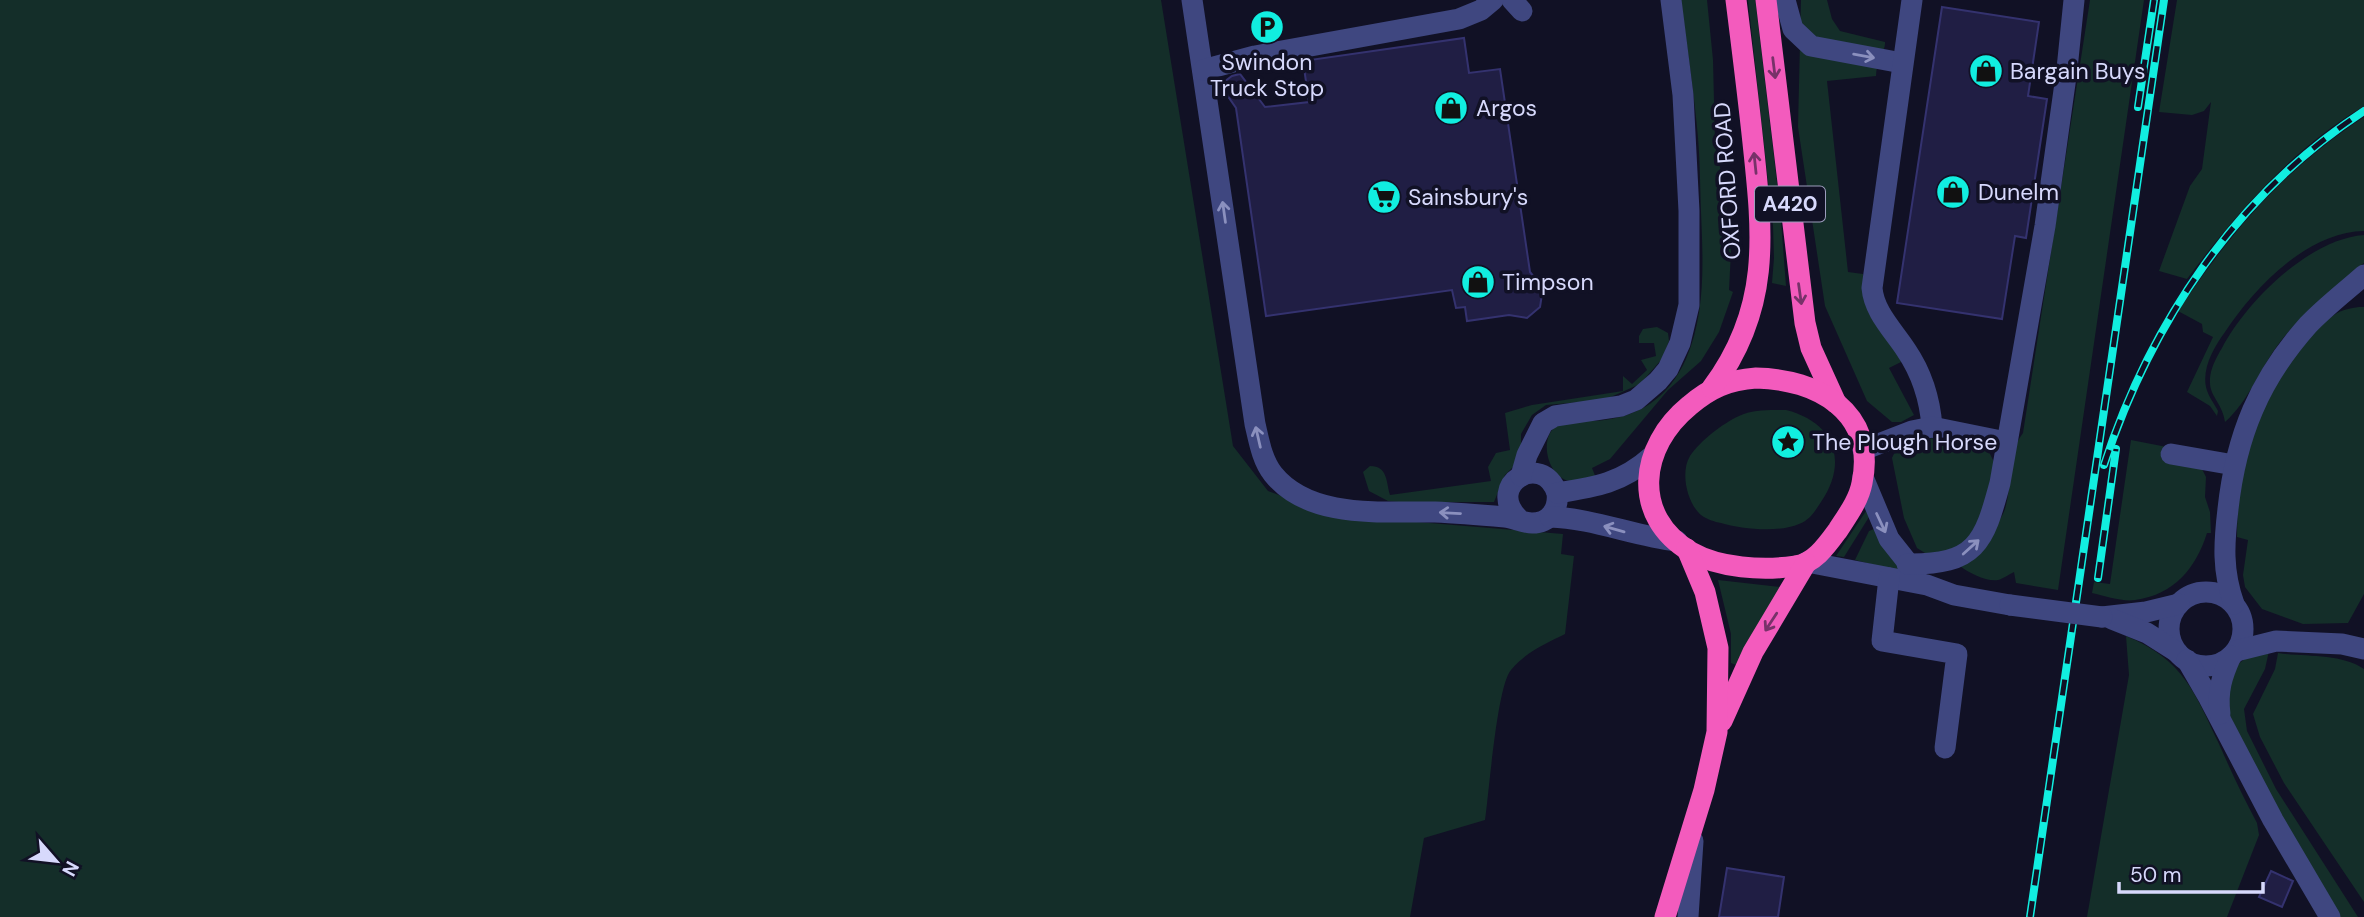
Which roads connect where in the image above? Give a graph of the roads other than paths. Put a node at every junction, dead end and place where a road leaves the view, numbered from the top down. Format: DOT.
graph roads {
  1 [pos="1192,0"];
  2 [pos="1493,0"];
  3 [pos="1671,0"];
  4 [pos="1736,0"];
  5 [pos="1766,0"];
  6 [pos="1785,0"];
  7 [pos="1912,0"];
  8 [pos="2074,0"];
  9 [pos="1902,63"];
  10 [pos="1203,70"];
  11 [pos="2364,275"];
  12 [pos="1710,390"];
  13 [pos="1836,403"];
  14 [pos="1932,427"];
  15 [pos="1536,440"];
  16 [pos="2006,442"];
  17 [pos="1863,450"];
  18 [pos="2171,454"];
  19 [pos="1652,456"];
  20 [pos="2234,465"];
  21 [pos="1521,476"];
  22 [pos="1863,477"];
  23 [pos="1552,485"];
  24 [pos="1550,517"];
  25 [pos="1518,519"];
  26 [pos="1682,545"];
  27 [pos="2223,550"];
  28 [pos="1807,563"];
  29 [pos="1908,564"];
  30 [pos="1889,578"];
  31 [pos="1927,585"];
  32 [pos="2185,599"];
  33 [pos="2237,609"];
  34 [pos="2106,617"];
  35 [pos="2276,640"];
  36 [pos="2364,649"];
  37 [pos="2233,653"];
  38 [pos="2182,656"];
  39 [pos="2221,723"];
  40 [pos="1717,732"];
  41 [pos="1945,748"];
  42 [pos="1694,825"];
  43 [pos="1665,917"];
  44 [pos="1688,917"];
  45 [pos="2330,917"];
  1 -- 10 [label="street"];
  2 -- 10 [label="street"];
  3 -- 15 [label="street"];
  12 -- 4 [label="highway, OXFORD ROAD / A420, one-way"];
  5 -- 13 [label="highway, A420, one-way"];
  6 -- 9 [label="street, one-way"];
  7 -- 9 [label="street"];
  8 -- 16 [label="street"];
  9 -- 14 [label="street"];
  25 -- 10 [label="street, one-way"];
  11 -- 20 [label="street"];
  12 -- 13 [label="highway, A420"];
  12 -- 19 [label="highway, A420"];
  13 -- 17 [label="highway, A420"];
  14 -- 16 [label="street"];
  14 -- 17 [label="street"];
  15 -- 21 [label="street"];
  15 -- 23 [label="street"];
  29 -- 16 [label="street, one-way"];
  17 -- 22 [label="highway, A420"];
  18 -- 20 [label="street"];
  19 -- 23 [label="street"];
  19 -- 26 [label="highway, A420"];
  20 -- 27 [label="street"];
  21 -- 23 [label="street"];
  21 -- 25 [label="street"];
  22 -- 28 [label="highway, A420"];
  22 -- 29 [label="street, one-way"];
  23 -- 24 [label="street"];
  24 -- 25 [label="street"];
  26 -- 24 [label="street, one-way"];
  26 -- 28 [label="highway"];
  26 -- 40 [label="highway, A420"];
  27 -- 32 [label="street"];
  27 -- 33 [label="street"];
  28 -- 30 [label="street"];
  28 -- 40 [label="highway, A420, one-way"];
  29 -- 31 [label="street"];
  30 -- 31 [label="street"];
  30 -- 41 [label="street"];
  31 -- 34 [label="street, bridge"];
  32 -- 33 [label="street"];
  32 -- 34 [label="street"];
  32 -- 38 [label="street"];
  33 -- 35 [label="street"];
  33 -- 37 [label="street"];
  34 -- 38 [label="street"];
  35 -- 36 [label="street"];
  35 -- 37 [label="street"];
  37 -- 38 [label="street"];
  37 -- 39 [label="street"];
  38 -- 39 [label="street"];
  39 -- 45 [label="street"];
  40 -- 42 [label="highway, A420"];
  42 -- 43 [label="highway, A420"];
  42 -- 44 [label="street"];
}
